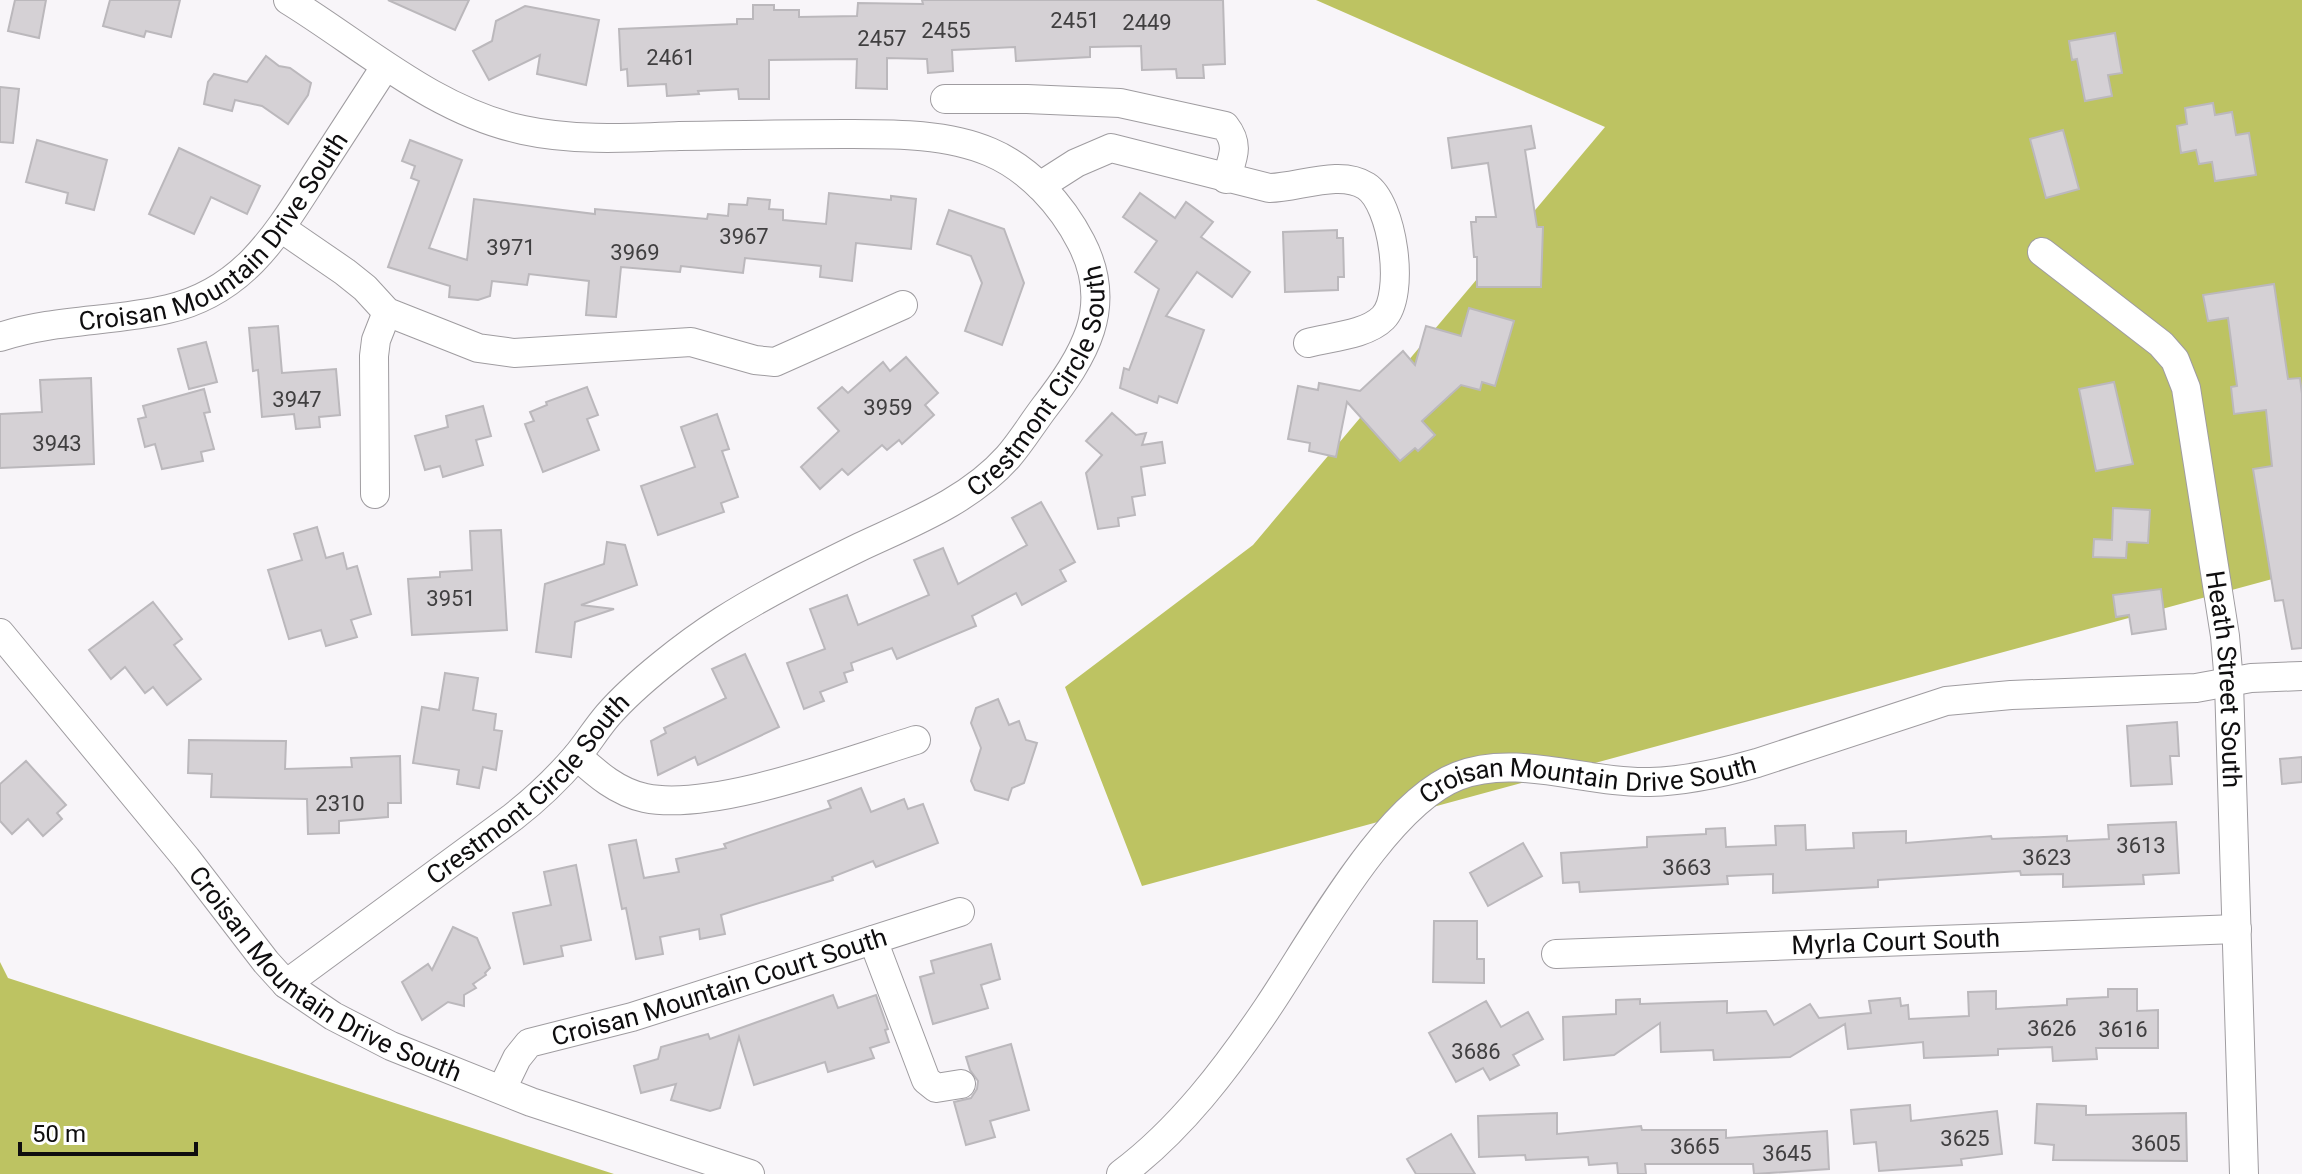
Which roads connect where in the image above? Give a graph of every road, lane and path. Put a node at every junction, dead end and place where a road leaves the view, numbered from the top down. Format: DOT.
graph roads {
  1 [pos="288,0"];
  2 [pos="385,67"];
  3 [pos="945,99"];
  4 [pos="1226,179"];
  5 [pos="1040,186"];
  6 [pos="281,228"];
  7 [pos="2042,252"];
  8 [pos="903,305"];
  9 [pos="387,312"];
  10 [pos="0,337"];
  11 [pos="1308,343"];
  12 [pos="375,494"];
  13 [pos="0,633"];
  14 [pos="2302,676"];
  15 [pos="2229,683"];
  16 [pos="916,740"];
  17 [pos="577,756"];
  18 [pos="960,912"];
  19 [pos="2237,929"];
  20 [pos="873,940"];
  21 [pos="1556,954"];
  22 [pos="286,984"];
  23 [pos="961,1084"];
  24 [pos="502,1089"];
  25 [pos="750,1174"];
  26 [pos="1121,1174"];
  27 [pos="2244,1174"];
  1 -- 2 [label="street, Crestmont Circle South"];
  2 -- 5 [label="street, Crestmont Circle South"];
  2 -- 6 [label="street, Croisan Mountain Drive South"];
  3 -- 4 [label="street"];
  4 -- 5 [label="street"];
  4 -- 11 [label="street"];
  5 -- 17 [label="street, Crestmont Circle South"];
  6 -- 9 [label="street"];
  6 -- 10 [label="street, Croisan Mountain Drive South"];
  7 -- 15 [label="street, Heath Street South"];
  8 -- 9 [label="street"];
  9 -- 12 [label="street"];
  13 -- 22 [label="street, Croisan Mountain Drive South"];
  14 -- 15 [label="street, Croisan Mountain Drive South"];
  15 -- 19 [label="street, Heath Street South"];
  15 -- 26 [label="street, Croisan Mountain Drive South"];
  16 -- 17 [label="street"];
  17 -- 22 [label="street, Crestmont Circle South"];
  18 -- 20 [label="street, Croisan Mountain Court South"];
  19 -- 21 [label="street, Myrla Court South"];
  19 -- 27 [label="street, Heath Street South"];
  20 -- 23 [label="street"];
  20 -- 24 [label="street, Croisan Mountain Court South"];
  22 -- 24 [label="street, Croisan Mountain Drive South"];
  24 -- 25 [label="street, Croisan Mountain Drive South"];
}
